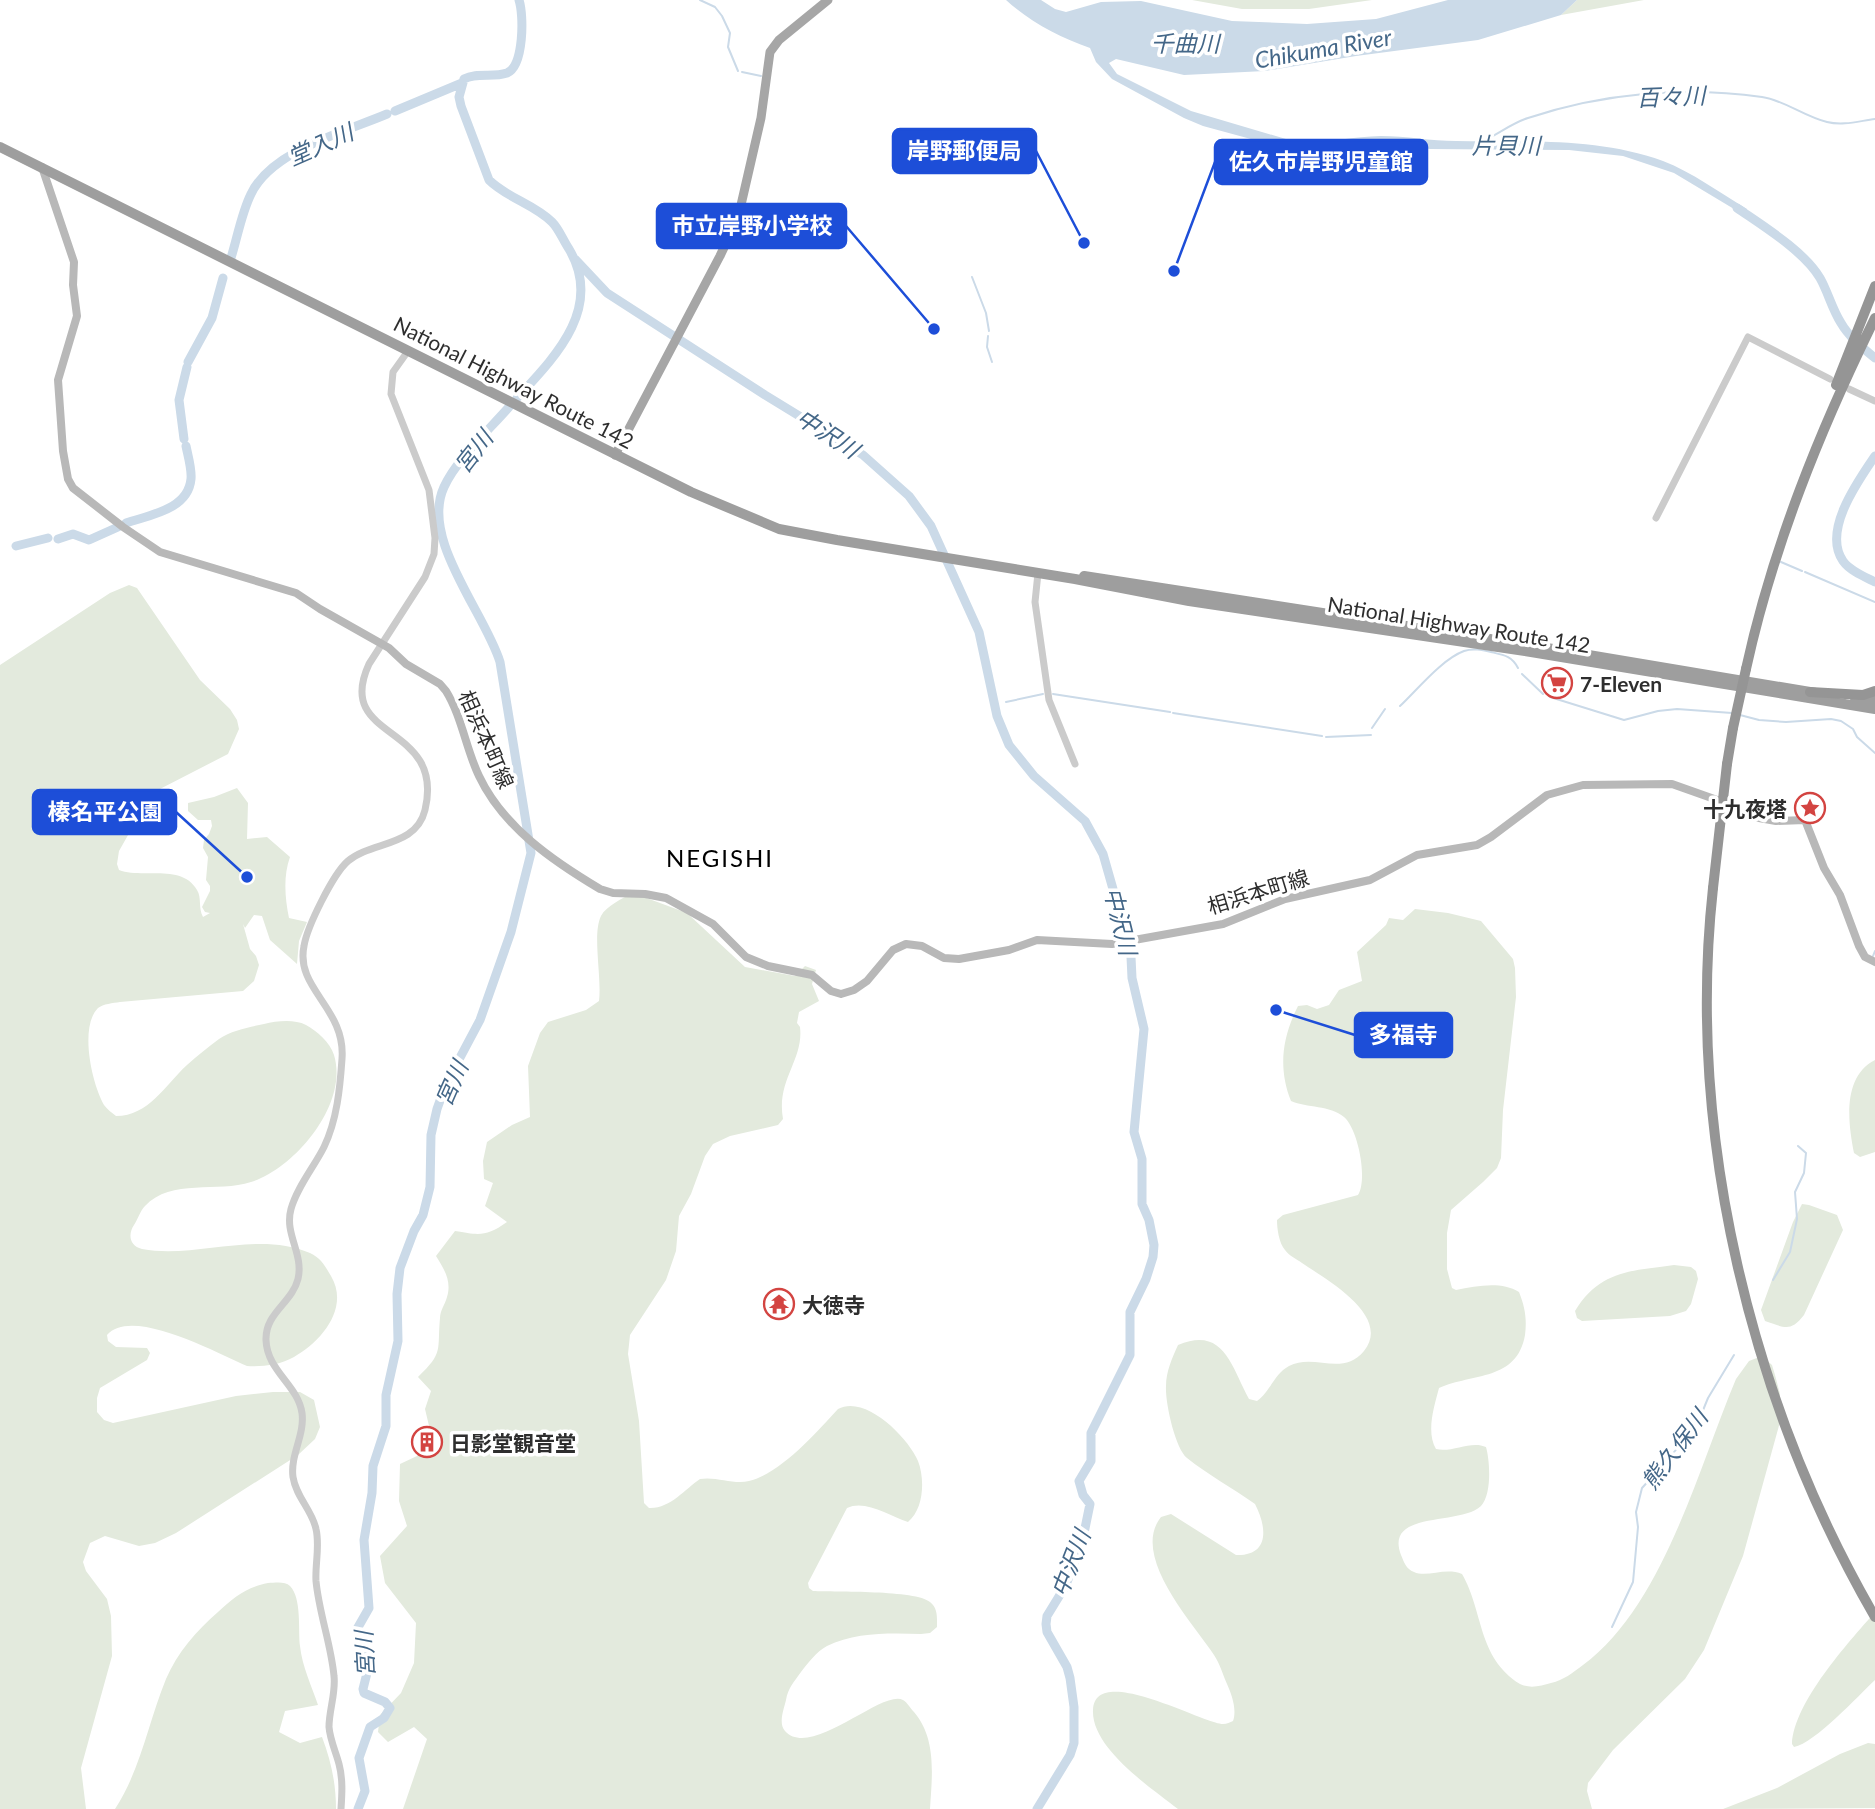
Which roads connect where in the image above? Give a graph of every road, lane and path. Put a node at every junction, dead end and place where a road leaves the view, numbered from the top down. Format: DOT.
graph roads {
  1 [pos="828,0"];
  2 [pos="0,147"];
  3 [pos="42,167"];
  4 [pos="1875,286"];
  5 [pos="1871,325"];
  6 [pos="408,351"];
  7 [pos="1854,358"];
  8 [pos="1830,379"];
  9 [pos="1845,389"];
  10 [pos="1875,401"];
  11 [pos="615,455"];
  12 [pos="1809,464"];
  13 [pos="1656,517"];
  14 [pos="1038,573"];
  15 [pos="382,644"];
  16 [pos="1875,691"];
  17 [pos="1810,692"];
  18 [pos="1875,701"];
  19 [pos="1875,709"];
  20 [pos="1076,764"];
  21 [pos="1875,962"];
  22 [pos="1875,1617"];
  23 [pos="341,1809"];
  1 -- 11 [label="main road"];
  2 -- 3 [label="highway, National Highway Route 142"];
  3 -- 6 [label="highway, National Highway Route 142"];
  3 -- 15 [label="main road, 相浜本町線"];
  4 -- 5 [label="highway"];
  5 -- 7 [label="highway"];
  6 -- 11 [label="highway, National Highway Route 142"];
  6 -- 15 [label="street"];
  7 -- 9 [label="highway"];
  7 -- 12 [label="highway"];
  8 -- 13 [label="street"];
  9 -- 10 [label="street"];
  9 -- 12 [label="highway"];
  11 -- 14 [label="highway, National Highway Route 142"];
  12 -- 22 [label="highway, bridge"];
  14 -- 17 [label="highway, National Highway Route 142"];
  14 -- 19 [label="highway, National Highway Route 142"];
  14 -- 20 [label="street"];
  15 -- 21 [label="main road, 相浜本町線"];
  15 -- 23 [label="street"];
  16 -- 17 [label="highway"];
  17 -- 18 [label="highway, National Highway Route 142"];
}
